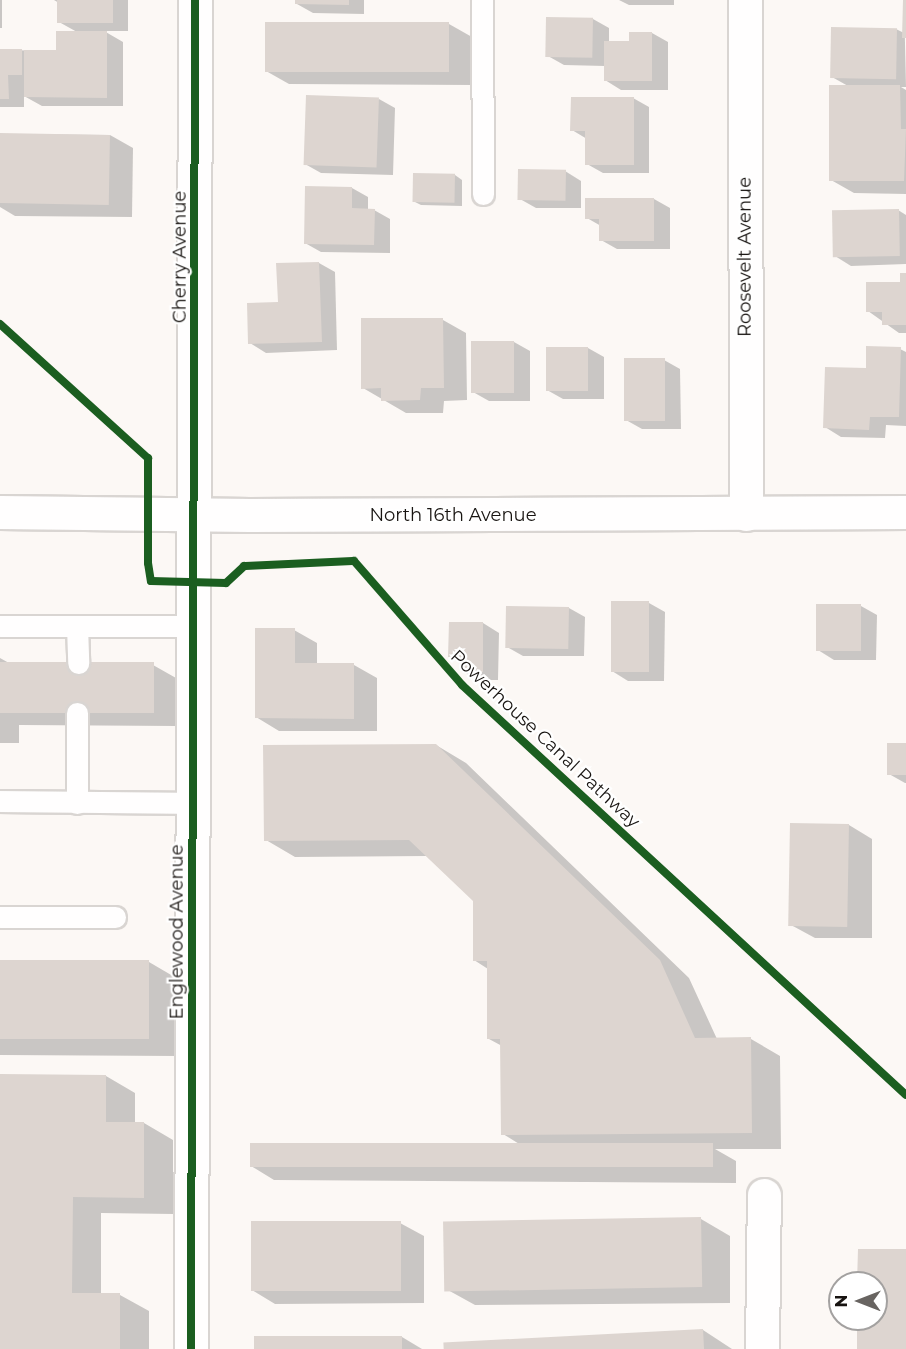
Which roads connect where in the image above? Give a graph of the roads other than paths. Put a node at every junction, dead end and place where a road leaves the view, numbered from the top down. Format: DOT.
graph roads {
  1 [pos="195,0"];
  2 [pos="482,0"];
  3 [pos="745,0"];
  4 [pos="483,194"];
  5 [pos="0,512"];
  6 [pos="906,512"];
  7 [pos="746,514"];
  8 [pos="194,515"];
  9 [pos="0,626"];
  10 [pos="77,626"];
  11 [pos="192,626"];
  12 [pos="78,663"];
  13 [pos="77,713"];
  14 [pos="0,801"];
  15 [pos="77,803"];
  16 [pos="192,803"];
  17 [pos="0,917"];
  18 [pos="115,917"];
  19 [pos="764,1195"];
  20 [pos="191,1349"];
  21 [pos="762,1349"];
  1 -- 8 [label="street, Cherry Avenue"];
  2 -- 4 [label="lane"];
  3 -- 7 [label="street, Roosevelt Avenue"];
  5 -- 8 [label="street, North 16th Avenue"];
  6 -- 7 [label="street, North 16th Avenue"];
  7 -- 8 [label="street, North 16th Avenue"];
  8 -- 11 [label="street, Englewood Avenue"];
  9 -- 10 [label="lane"];
  10 -- 11 [label="lane"];
  10 -- 12 [label="lane"];
  11 -- 16 [label="street, Englewood Avenue"];
  13 -- 15 [label="lane"];
  14 -- 15 [label="lane"];
  15 -- 16 [label="lane"];
  16 -- 20 [label="street, Englewood Avenue"];
  17 -- 18 [label="lane"];
  19 -- 21 [label="street"];
}
